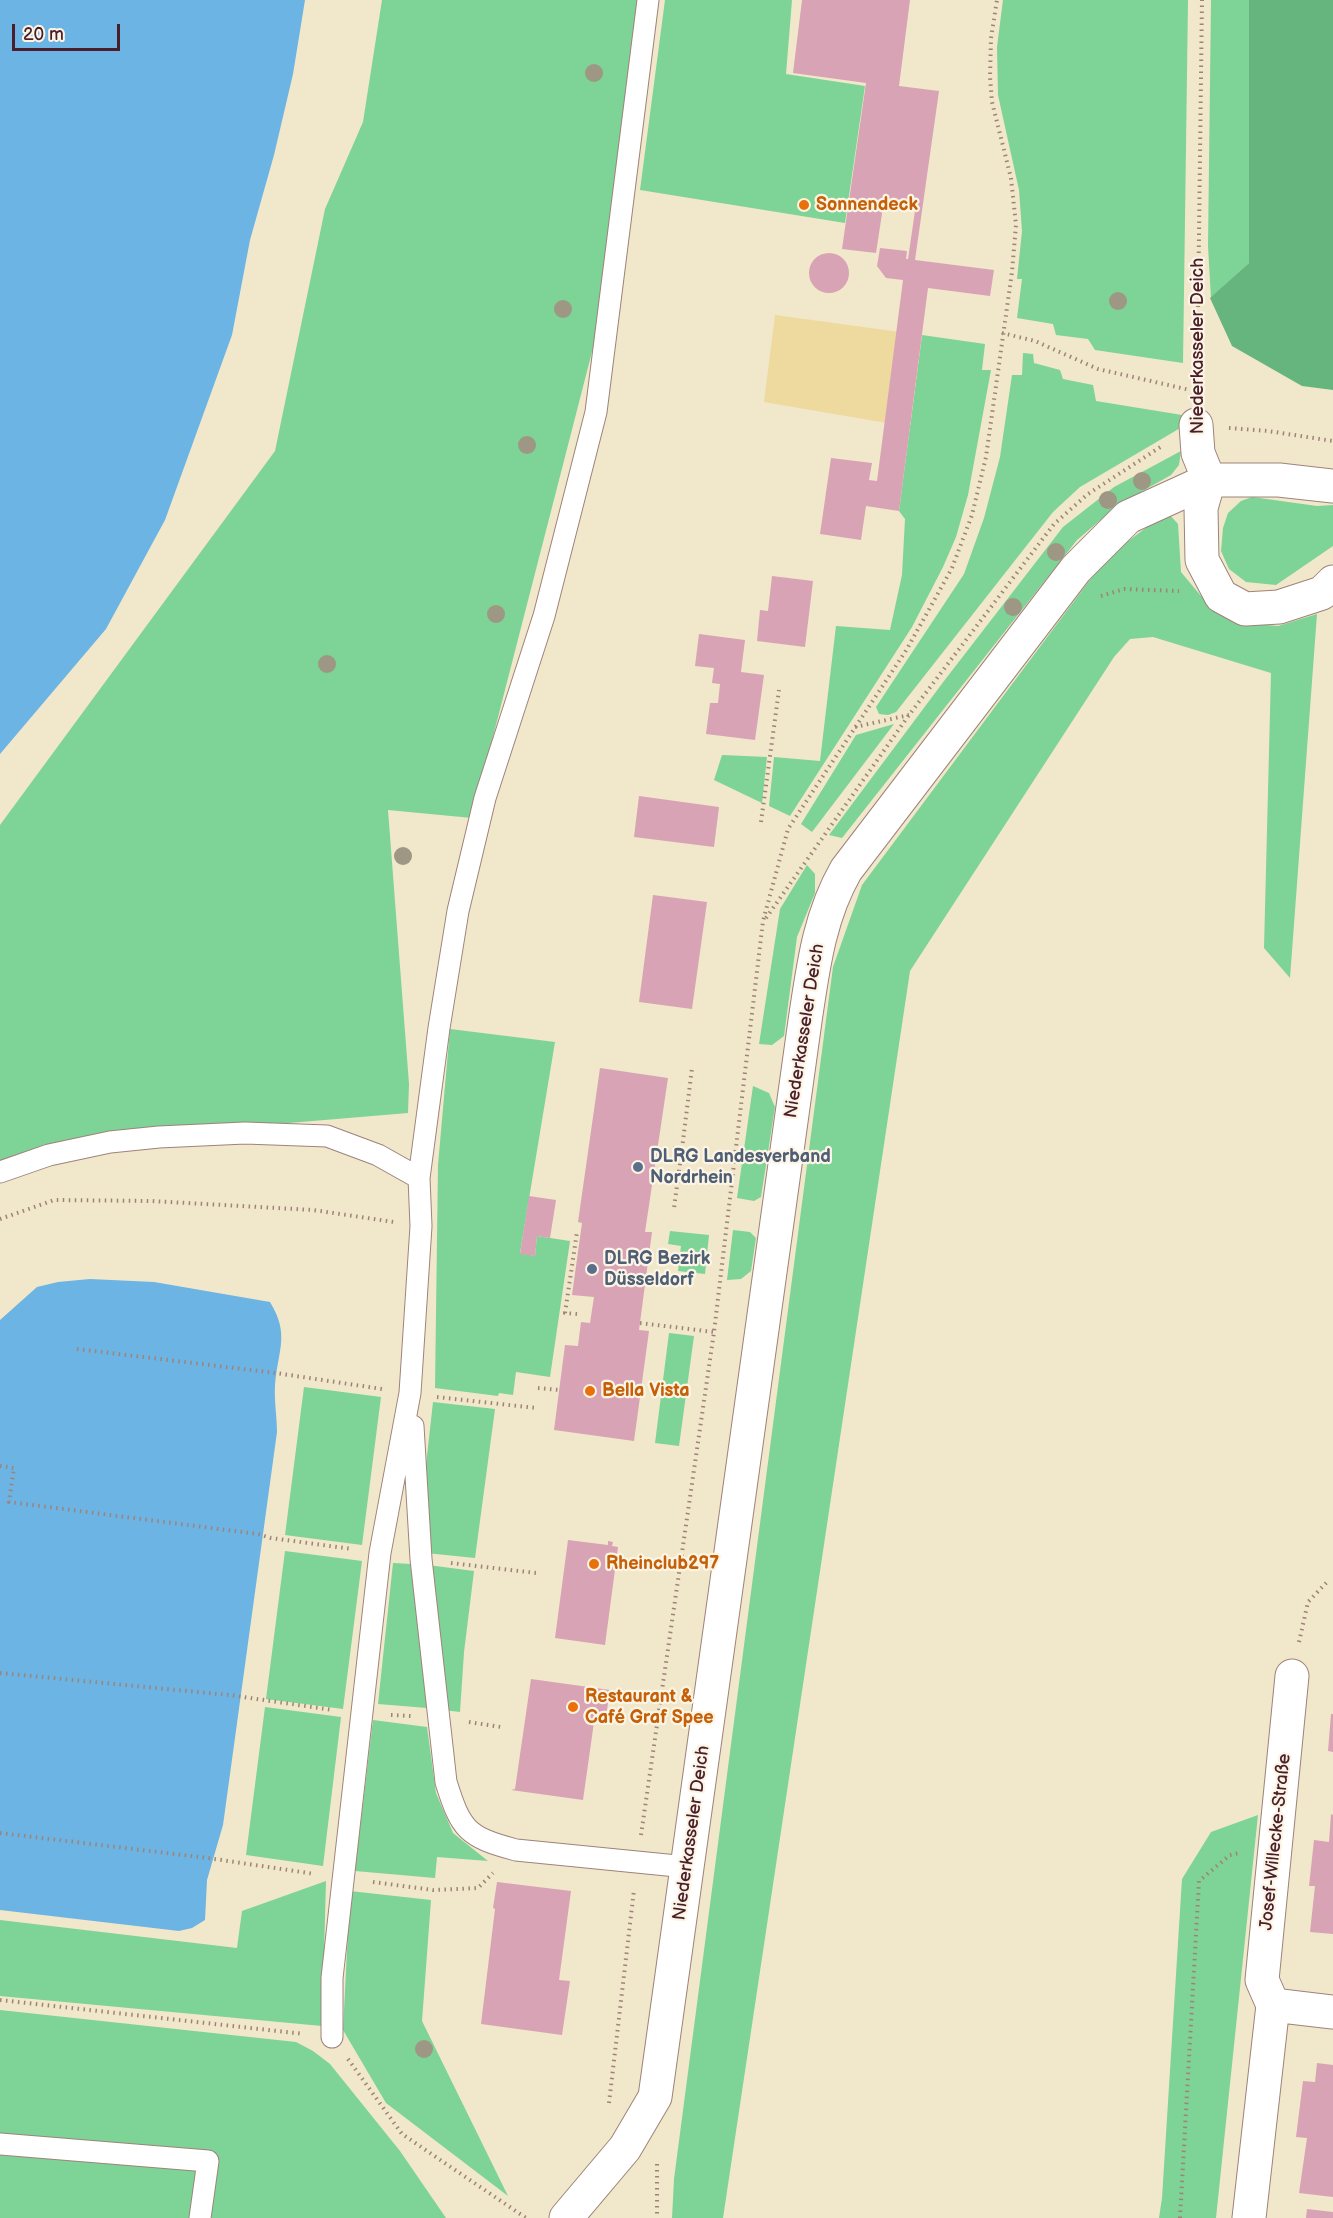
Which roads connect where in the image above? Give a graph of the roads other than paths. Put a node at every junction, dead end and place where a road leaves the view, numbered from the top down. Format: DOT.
graph roads {
  1 [pos="648,0"];
  2 [pos="1196,425"];
  3 [pos="1209,480"];
  4 [pos="1333,486"];
  5 [pos="1333,582"];
  6 [pos="0,1172"];
  7 [pos="419,1178"];
  8 [pos="410,1394"];
  9 [pos="1292,1676"];
  10 [pos="687,1867"];
  11 [pos="1273,2005"];
  12 [pos="1333,2012"];
  13 [pos="332,2037"];
  14 [pos="0,2144"];
  15 [pos="200,2218"];
  16 [pos="566,2218"];
  17 [pos="1249,2218"];
  1 -- 7 [label="lane"];
  2 -- 3 [label="street, Niederkasseler Deich"];
  3 -- 4 [label="street"];
  3 -- 5 [label="street"];
  3 -- 10 [label="street, Niederkasseler Deich"];
  6 -- 7 [label="lane"];
  7 -- 8 [label="lane"];
  8 -- 10 [label="lane"];
  8 -- 13 [label="lane"];
  9 -- 11 [label="street, Josef-Willecke-Straße"];
  10 -- 16 [label="street, Niederkasseler Deich"];
  11 -- 12 [label="street"];
  11 -- 17 [label="street, Josef-Willecke-Straße"];
  14 -- 15 [label="lane"];
}
